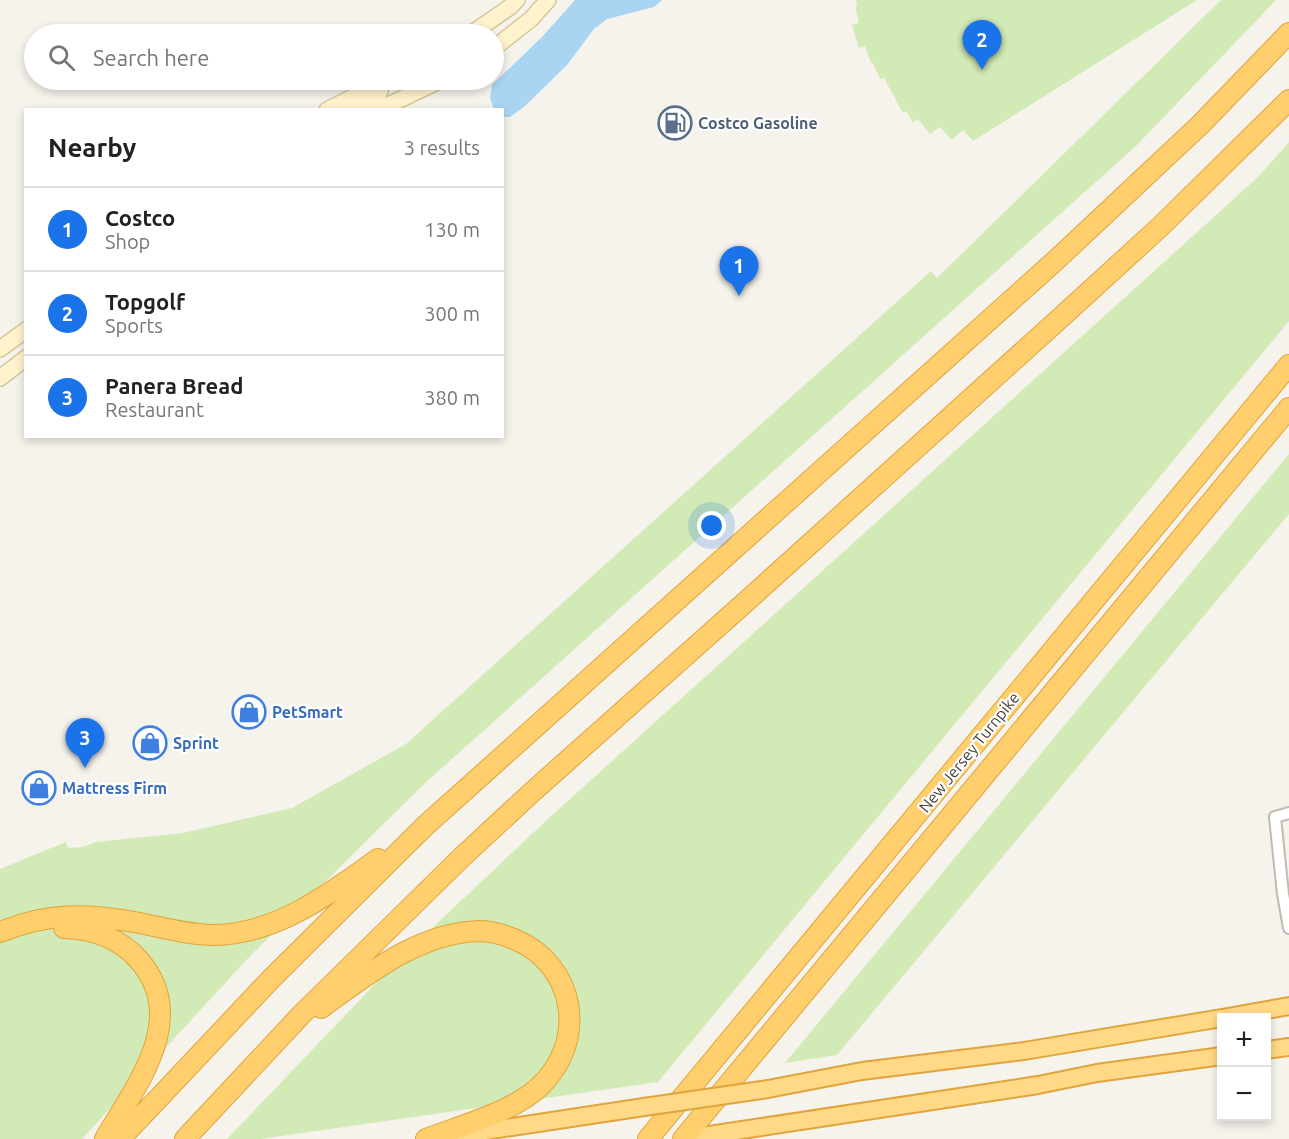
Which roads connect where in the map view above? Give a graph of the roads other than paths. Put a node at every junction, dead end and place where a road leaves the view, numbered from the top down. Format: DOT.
graph roads {
  1 [pos="517,0"];
  2 [pos="548,0"];
  3 [pos="485,24"];
  4 [pos="1289,33"];
  5 [pos="504,40"];
  6 [pos="366,90"];
  7 [pos="380,90"];
  8 [pos="420,90"];
  9 [pos="1289,100"];
  10 [pos="331,108"];
  11 [pos="358,108"];
  12 [pos="382,108"];
  13 [pos="24,331"];
  14 [pos="0,349"];
  15 [pos="24,360"];
  16 [pos="1289,365"];
  17 [pos="0,378"];
  18 [pos="1289,408"];
  19 [pos="1289,813"];
  20 [pos="426,825"];
  21 [pos="1289,928"];
  22 [pos="0,932"];
  23 [pos="0,943"];
  24 [pos="1289,1006"];
  25 [pos="1250,1013"];
  26 [pos="1217,1019"];
  27 [pos="273,1044"];
  28 [pos="1289,1047"];
  29 [pos="1271,1049"];
  30 [pos="1217,1057"];
  31 [pos="105,1139"];
  32 [pos="120,1139"];
  33 [pos="185,1139"];
  34 [pos="428,1139"];
  35 [pos="648,1139"];
  36 [pos="683,1139"];
  1 -- 3 [label="main road"];
  2 -- 5 [label="main road"];
  4 -- 20 [label="highway"];
  6 -- 10 [label="main road"];
  7 -- 11 [label="main road"];
  8 -- 12 [label="main road"];
  9 -- 27 [label="highway"];
  13 -- 14 [label="main road"];
  15 -- 17 [label="main road"];
  16 -- 35 [label="highway, New Jersey Turnpike"];
  18 -- 36 [label="highway, New Jersey Turnpike"];
  19 -- 21 [label="street"];
  20 -- 22 [label="highway"];
  20 -- 32 [label="highway"];
  23 -- 31 [label="highway"];
  24 -- 25 [label="highway"];
  26 -- 34 [label="highway, bridge"];
  27 -- 33 [label="highway"];
  27 -- 34 [label="highway"];
  28 -- 29 [label="highway"];
  30 -- 36 [label="highway"];
}
